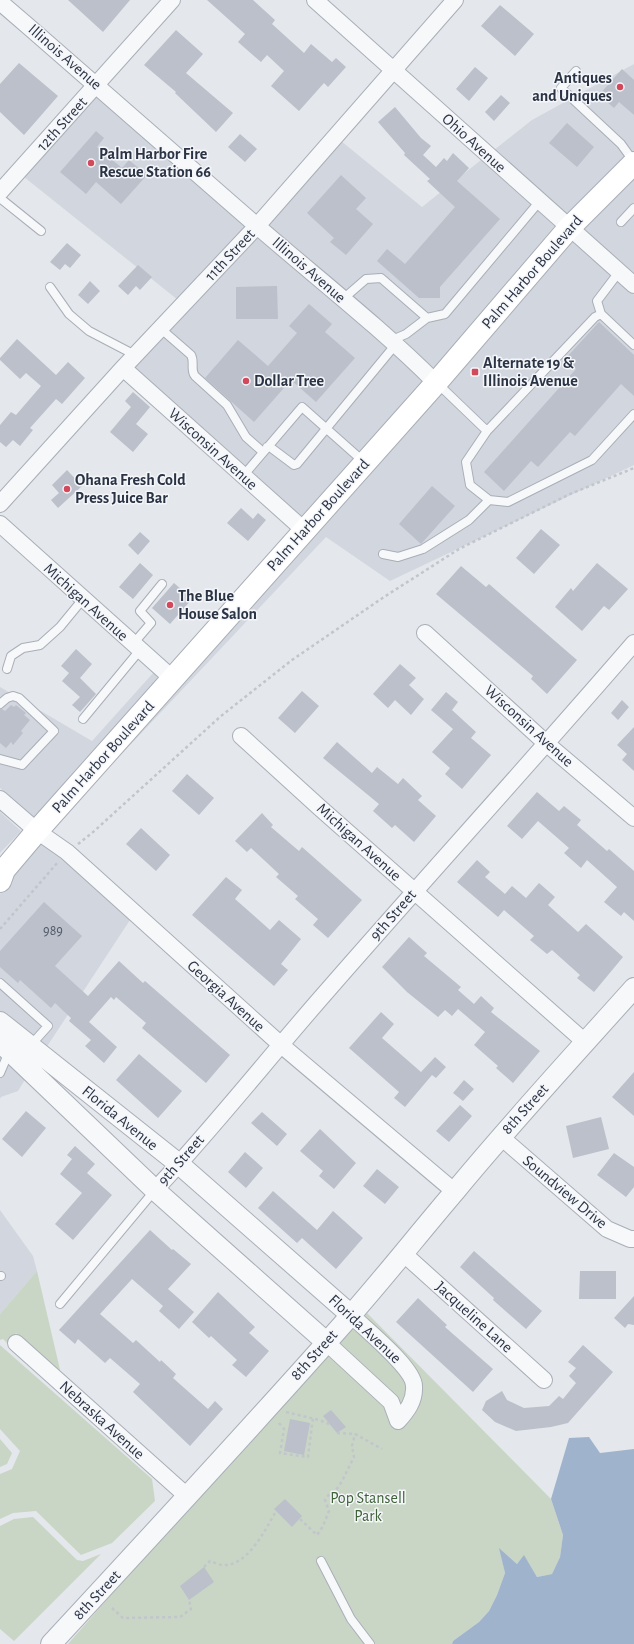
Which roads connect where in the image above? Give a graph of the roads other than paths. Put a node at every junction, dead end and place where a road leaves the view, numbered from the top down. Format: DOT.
graph roads {
  1 [pos="172,0"];
  2 [pos="315,0"];
  3 [pos="455,0"];
  4 [pos="0,2"];
  5 [pos="394,71"];
  6 [pos="576,72"];
  7 [pos="97,85"];
  8 [pos="632,168"];
  9 [pos="0,192"];
  10 [pos="0,198"];
  11 [pos="540,202"];
  12 [pos="634,208"];
  13 [pos="621,222"];
  14 [pos="258,226"];
  15 [pos="569,228"];
  16 [pos="41,231"];
  17 [pos="619,272"];
  18 [pos="634,285"];
  19 [pos="50,287"];
  20 [pos="343,299"];
  21 [pos="600,314"];
  22 [pos="427,318"];
  23 [pos="160,328"];
  24 [pos="394,342"];
  25 [pos="634,345"];
  26 [pos="135,355"];
  27 [pos="123,368"];
  28 [pos="436,383"];
  29 [pos="634,414"];
  30 [pos="326,428"];
  31 [pos="487,431"];
  32 [pos="265,450"];
  33 [pos="364,462"];
  34 [pos="243,476"];
  35 [pos="489,500"];
  36 [pos="0,504"];
  37 [pos="0,524"];
  38 [pos="304,530"];
  39 [pos="383,554"];
  40 [pos="162,584"];
  41 [pos="83,599"];
  42 [pos="425,633"];
  43 [pos="634,643"];
  44 [pos="137,647"];
  45 [pos="7,668"];
  46 [pos="173,679"];
  47 [pos="0,704"];
  48 [pos="83,719"];
  49 [pos="241,736"];
  50 [pos="547,744"];
  51 [pos="0,759"];
  52 [pos="0,799"];
  53 [pos="634,818"];
  54 [pos="37,831"];
  55 [pos="1,872"];
  56 [pos="414,891"];
  57 [pos="0,983"];
  58 [pos="634,988"];
  59 [pos="0,1022"];
  60 [pos="585,1042"];
  61 [pos="280,1044"];
  62 [pos="30,1046"];
  63 [pos="5,1047"];
  64 [pos="0,1072"];
  65 [pos="500,1137"];
  66 [pos="179,1164"];
  67 [pos="155,1190"];
  68 [pos="454,1191"];
  69 [pos="634,1239"];
  70 [pos="404,1254"];
  71 [pos="60,1304"];
  72 [pos="351,1315"];
  73 [pos="326,1342"];
  74 [pos="16,1343"];
  75 [pos="544,1380"];
  76 [pos="188,1497"];
  77 [pos="321,1561"];
  78 [pos="52,1644"];
  79 [pos="370,1644"];
  1 -- 7 [label="street, 12th Street"];
  2 -- 5 [label="street, Ohio Avenue"];
  3 -- 5 [label="street, 11th Street"];
  4 -- 7 [label="street, Illinois Avenue"];
  5 -- 11 [label="street, Ohio Avenue"];
  5 -- 14 [label="street, 11th Street"];
  6 -- 8 [label="lane"];
  7 -- 9 [label="street, 12th Street"];
  7 -- 14 [label="street, Illinois Avenue"];
  8 -- 15 [label="main road, Palm Harbor Boulevard"];
  10 -- 16 [label="lane"];
  11 -- 15 [label="street, Ohio Avenue"];
  11 -- 22 [label="lane"];
  12 -- 13 [label="lane"];
  14 -- 20 [label="street, Illinois Avenue"];
  14 -- 23 [label="street, 11th Street"];
  15 -- 17 [label="street, Ohio Avenue"];
  15 -- 28 [label="main road, Palm Harbor Boulevard"];
  17 -- 18 [label="street, Ohio Avenue"];
  17 -- 21 [label="lane"];
  19 -- 26 [label="lane"];
  20 -- 22 [label="lane"];
  20 -- 24 [label="street, Illinois Avenue"];
  21 -- 25 [label="lane"];
  21 -- 31 [label="lane"];
  22 -- 24 [label="lane"];
  23 -- 26 [label="street, 11th Street"];
  23 -- 32 [label="lane"];
  24 -- 28 [label="street, Illinois Avenue"];
  24 -- 30 [label="lane"];
  26 -- 27 [label="street, 11th Street"];
  27 -- 34 [label="street, Wisconsin Avenue"];
  27 -- 36 [label="street, 11th Street"];
  28 -- 31 [label="lane"];
  28 -- 33 [label="main road, Palm Harbor Boulevard"];
  29 -- 35 [label="lane"];
  30 -- 32 [label="lane"];
  30 -- 32 [label="lane"];
  30 -- 33 [label="lane"];
  31 -- 35 [label="lane"];
  32 -- 34 [label="lane"];
  33 -- 38 [label="main road, Palm Harbor Boulevard"];
  34 -- 38 [label="street, Wisconsin Avenue"];
  35 -- 39 [label="lane"];
  37 -- 41 [label="street, Michigan Avenue"];
  38 -- 46 [label="main road, Palm Harbor Boulevard"];
  40 -- 44 [label="lane"];
  41 -- 44 [label="street, Michigan Avenue"];
  41 -- 45 [label="lane"];
  42 -- 50 [label="street, Wisconsin Avenue"];
  43 -- 50 [label="street, 9th Street"];
  44 -- 46 [label="street, Michigan Avenue"];
  44 -- 48 [label="lane"];
  46 -- 54 [label="main road, Palm Harbor Boulevard"];
  47 -- 51 [label="lane"];
  49 -- 56 [label="street, Michigan Avenue"];
  50 -- 53 [label="street, Wisconsin Avenue"];
  50 -- 56 [label="street, 9th Street"];
  52 -- 54 [label="street, Georgia Avenue"];
  54 -- 55 [label="main road, Palm Harbor Boulevard"];
  54 -- 61 [label="street, Georgia Avenue"];
  56 -- 60 [label="street, Michigan Avenue"];
  56 -- 61 [label="street, 9th Street"];
  57 -- 62 [label="lane"];
  58 -- 60 [label="street, 8th Street"];
  59 -- 62 [label="street, Florida Avenue"];
  60 -- 65 [label="street, 8th Street"];
  61 -- 66 [label="street, 9th Street"];
  61 -- 68 [label="street, Georgia Avenue"];
  62 -- 66 [label="street, Florida Avenue"];
  63 -- 64 [label="lane"];
  63 -- 67 [label="street, Florida Avenue"];
  65 -- 68 [label="street, 8th Street"];
  65 -- 69 [label="street, Soundview Drive"];
  66 -- 67 [label="street, 9th Street"];
  66 -- 72 [label="street, Florida Avenue"];
  67 -- 71 [label="lane"];
  67 -- 73 [label="street, Florida Avenue"];
  68 -- 70 [label="street, 8th Street"];
  70 -- 72 [label="street, 8th Street"];
  70 -- 75 [label="street, Jacqueline Lane"];
  72 -- 73 [label="street, 8th Street"];
  72 -- 73 [label="street, Florida Avenue"];
  73 -- 76 [label="street, 8th Street"];
  74 -- 76 [label="street, Nebraska Avenue"];
  76 -- 78 [label="street, 8th Street"];
  77 -- 79 [label="lane"];
}
